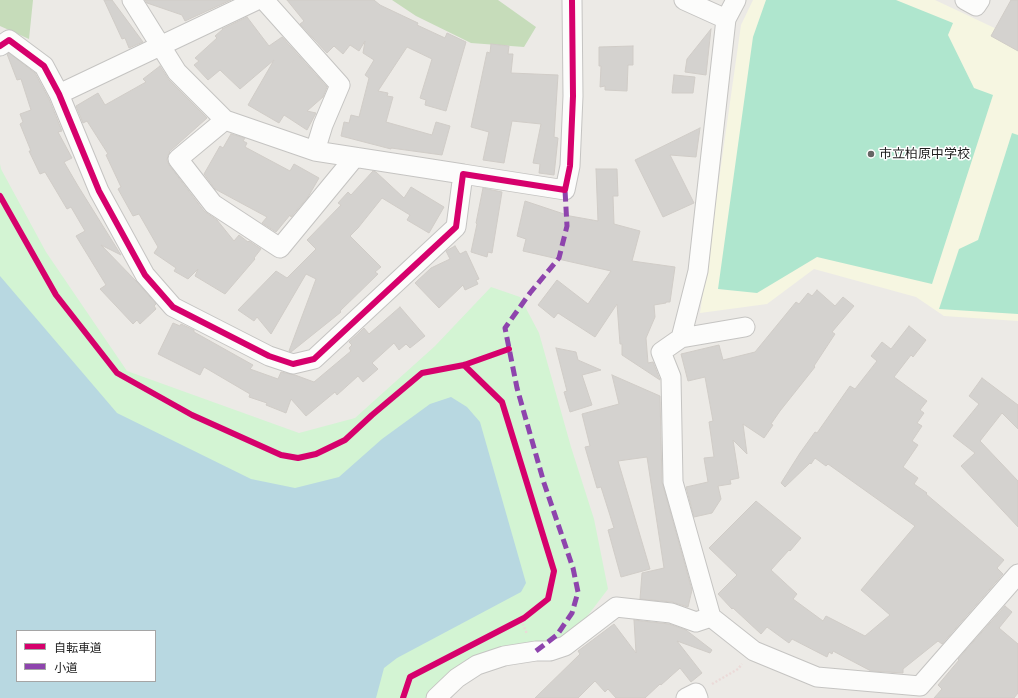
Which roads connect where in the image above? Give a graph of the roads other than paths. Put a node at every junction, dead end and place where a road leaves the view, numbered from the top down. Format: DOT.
graph roads {
  1 [pos="132,0"];
  2 [pos="256,0"];
  3 [pos="264,0"];
  4 [pos="572,0"];
  5 [pos="684,0"];
  6 [pos="736,0"];
  7 [pos="965,0"];
  8 [pos="980,0"];
  9 [pos="726,19"];
  10 [pos="161,45"];
  11 [pos="0,46"];
  12 [pos="60,94"];
  13 [pos="225,120"];
  14 [pos="315,150"];
  15 [pos="355,157"];
  16 [pos="463,174"];
  17 [pos="746,327"];
  18 [pos="681,338"];
  19 [pos="1018,574"];
  20 [pos="711,617"];
  21 [pos="918,692"];
  22 [pos="436,698"];
  1 -- 10 [label="street"];
  2 -- 10 [label="street"];
  3 -- 14 [label="street"];
  4 -- 16 [label="street"];
  5 -- 9 [label="street"];
  6 -- 9 [label="street"];
  7 -- 8 [label="street"];
  9 -- 18 [label="street"];
  10 -- 12 [label="street"];
  10 -- 13 [label="street"];
  11 -- 12 [label="street"];
  12 -- 16 [label="street"];
  13 -- 14 [label="street"];
  13 -- 15 [label="street"];
  14 -- 15 [label="street"];
  15 -- 16 [label="street"];
  17 -- 18 [label="street"];
  18 -- 20 [label="street"];
  19 -- 21 [label="street"];
  20 -- 21 [label="street"];
  20 -- 22 [label="street"];
}
